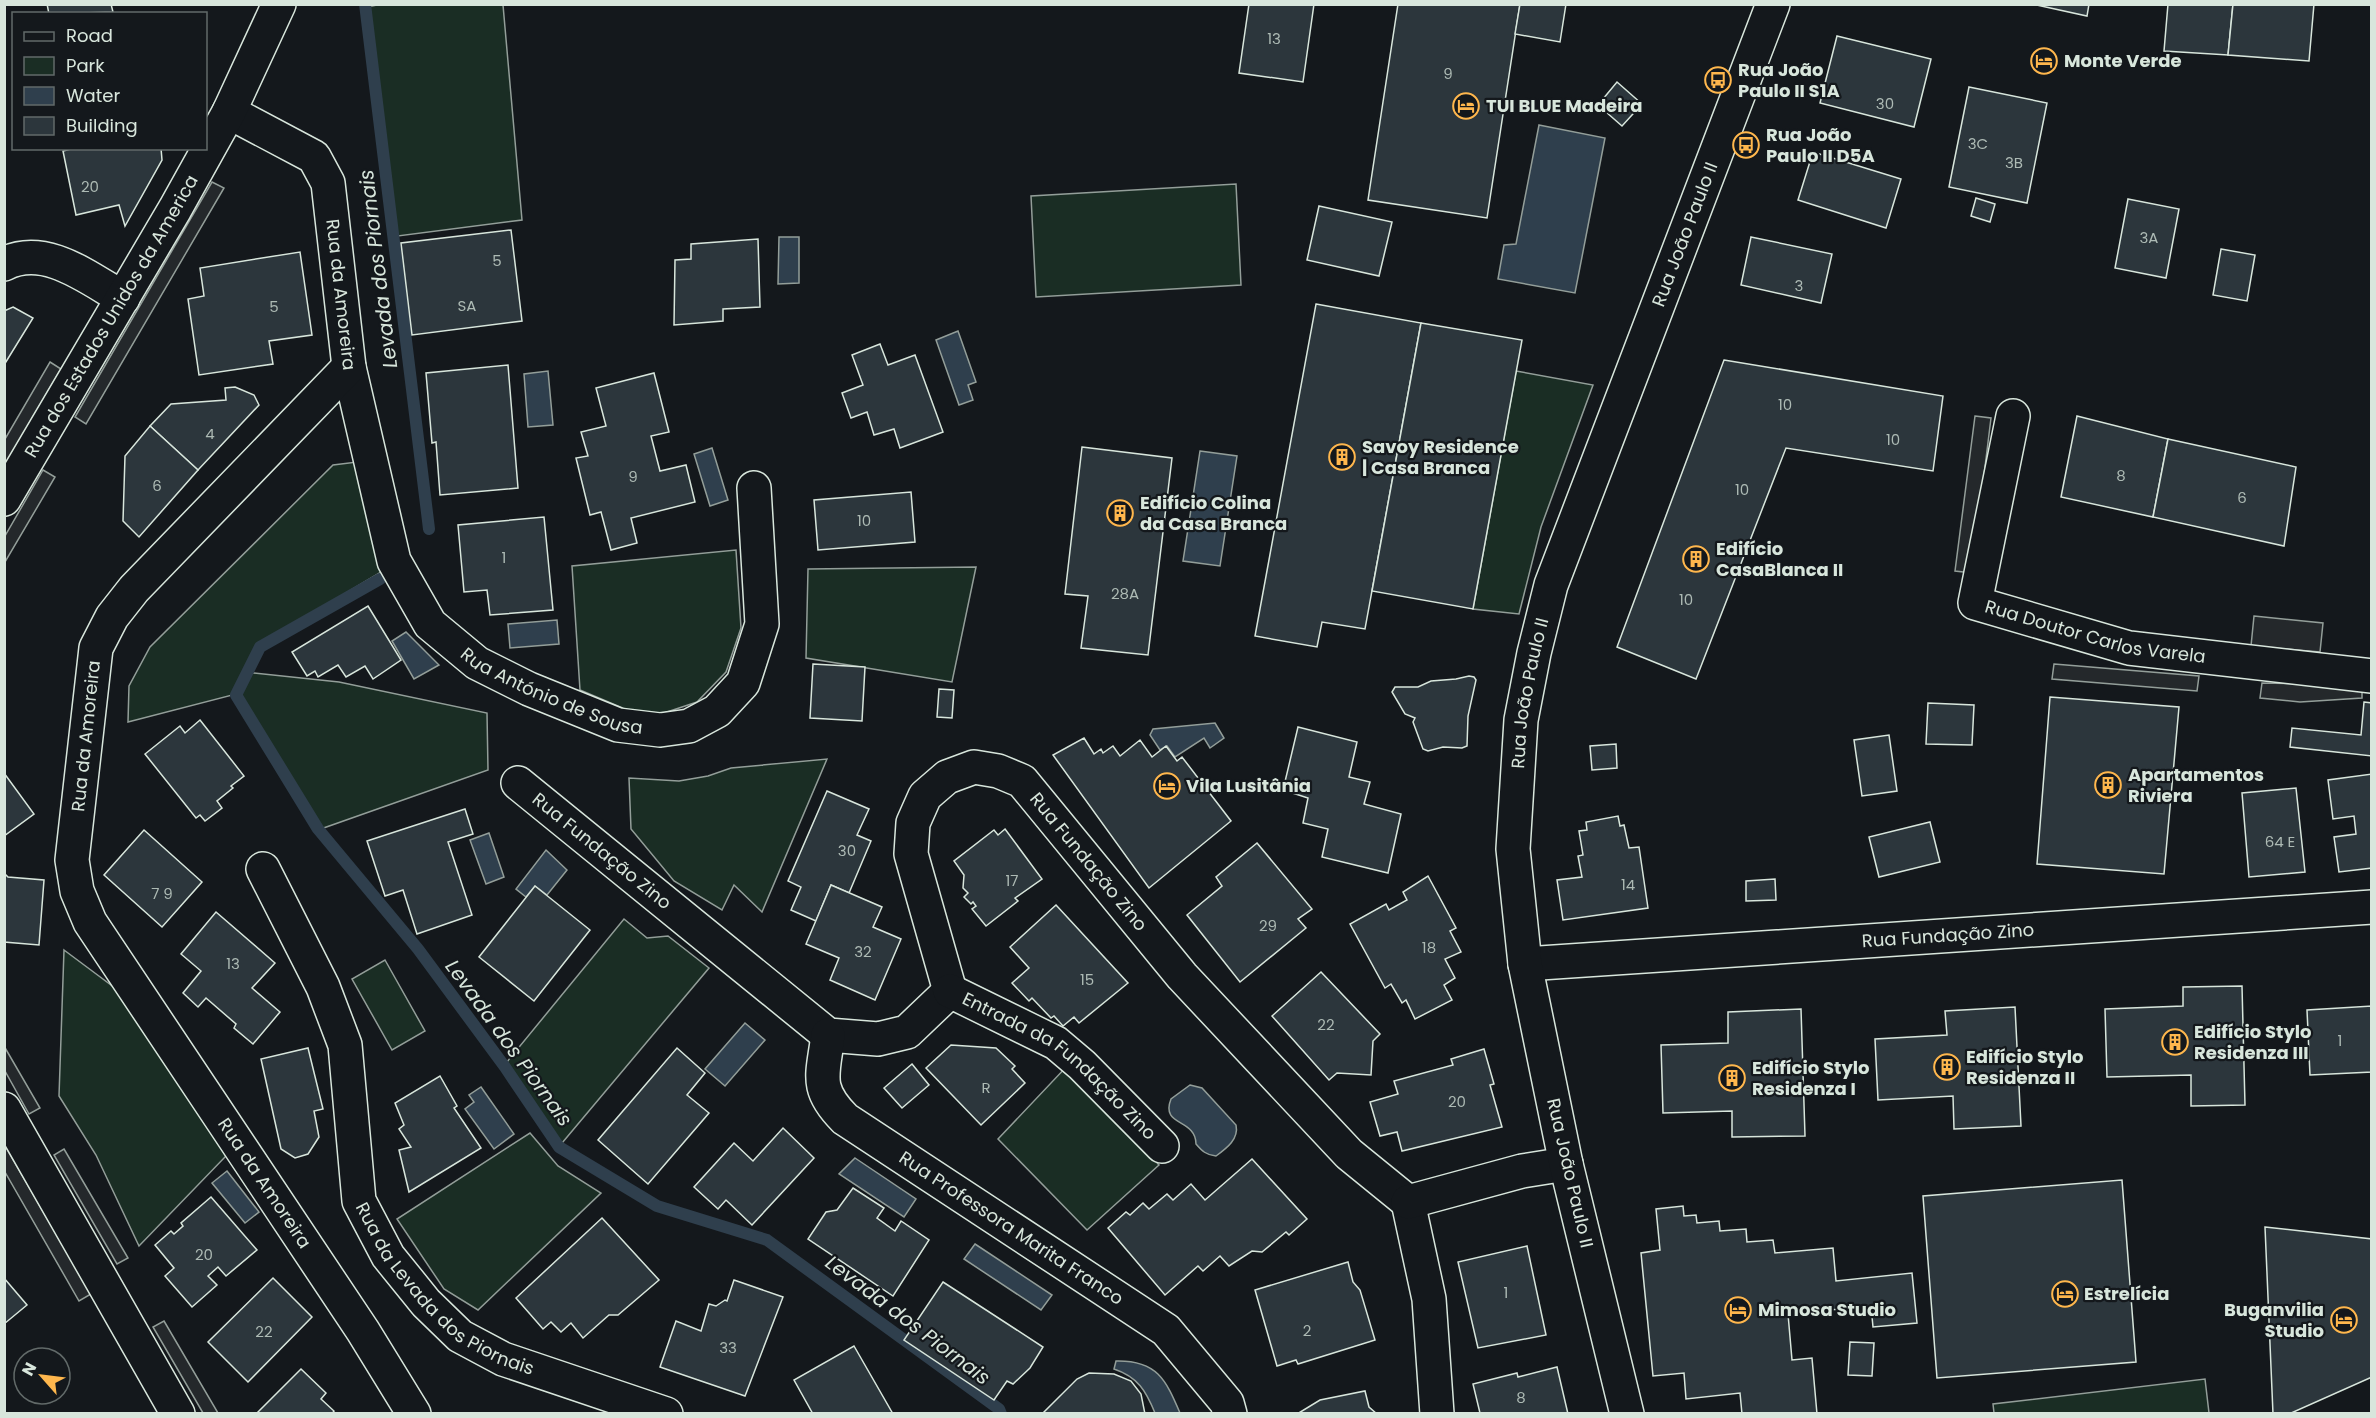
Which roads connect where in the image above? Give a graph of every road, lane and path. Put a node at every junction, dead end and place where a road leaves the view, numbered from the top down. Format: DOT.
graph roads {
  1 [pos="279,4"];
  2 [pos="1773,4"];
  3 [pos="229,112"];
  4 [pos="4,264"];
  5 [pos="123,298"];
  6 [pos="349,367"];
  7 [pos="2013,416"];
  8 [pos="754,488"];
  9 [pos="4,499"];
  10 [pos="2372,676"];
  11 [pos="518,783"];
  12 [pos="263,869"];
  13 [pos="2372,907"];
  14 [pos="1525,964"];
  15 [pos="950,991"];
  16 [pos="828,1035"];
  17 [pos="4,1109"];
  18 [pos="1162,1146"];
  19 [pos="1566,1164"];
  20 [pos="1408,1202"];
  21 [pos="178,1413"];
  22 [pos="414,1413"];
  23 [pos="666,1413"];
  24 [pos="1230,1413"];
  25 [pos="1437,1413"];
  26 [pos="1627,1413"];
  1 -- 3 [label="street, Rua dos Estados Unidos da America"];
  2 -- 14 [label="street, Rua João Paulo II"];
  3 -- 5 [label="street, Rua dos Estados Unidos da America"];
  3 -- 6 [label="street, Rua da Amoreira"];
  4 -- 5 [label="street"];
  5 -- 9 [label="street, Rua dos Estados Unidos da America"];
  6 -- 8 [label="street, Rua António de Sousa"];
  6 -- 22 [label="street, Rua da Amoreira"];
  7 -- 10 [label="street, Rua Doutor Carlos Varela"];
  11 -- 16 [label="street, Rua Fundação Zino"];
  12 -- 23 [label="street, Rua da Levada dos Piornais"];
  13 -- 14 [label="street, Rua Fundação Zino"];
  14 -- 19 [label="street, Rua João Paulo II"];
  15 -- 16 [label="street"];
  15 -- 18 [label="street, Entrada da Fundação Zino"];
  15 -- 20 [label="street, Rua Fundação Zino"];
  16 -- 24 [label="street, Rua Professora Marita Franco"];
  17 -- 21 [label="street"];
  19 -- 20 [label="street"];
  19 -- 26 [label="street, Rua João Paulo II"];
  20 -- 25 [label="street"];
}
